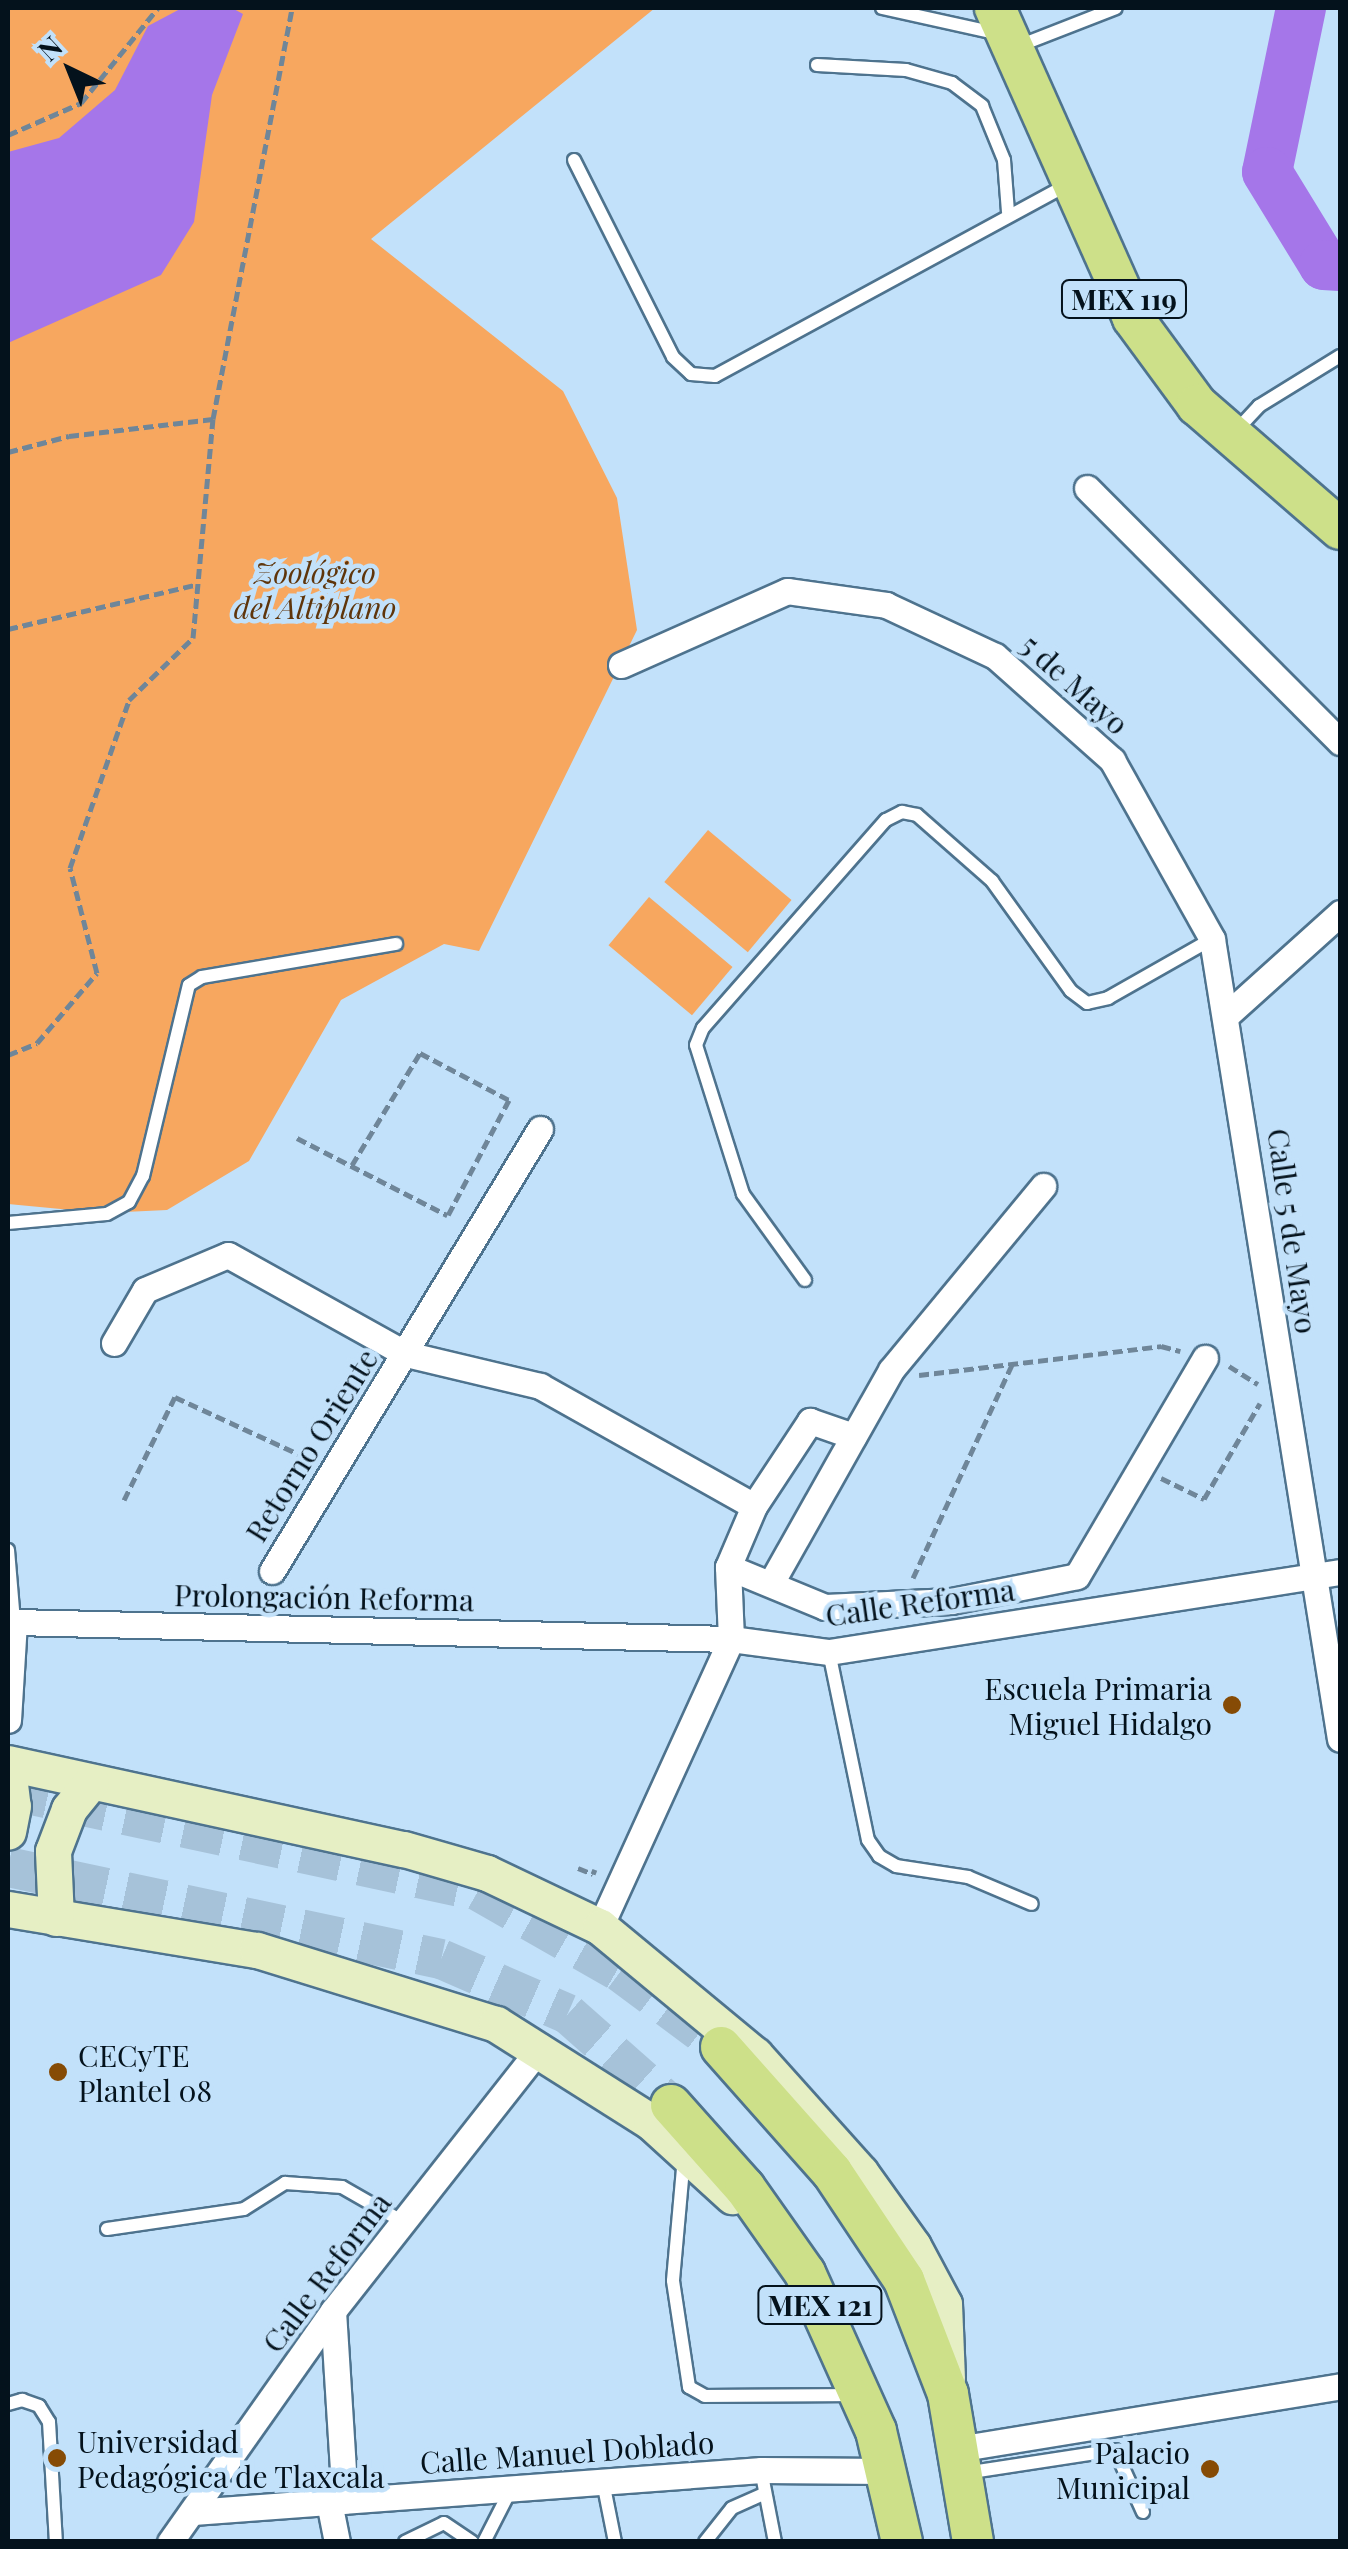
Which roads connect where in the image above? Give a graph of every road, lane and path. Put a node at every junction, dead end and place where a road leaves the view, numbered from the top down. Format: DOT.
graph roads {
  1 [pos="158,8"];
  2 [pos="292,8"];
  3 [pos="882,8"];
  4 [pos="1116,8"];
  5 [pos="1004,31"];
  6 [pos="817,65"];
  7 [pos="8,134"];
  8 [pos="574,160"];
  9 [pos="1070,184"];
  10 [pos="1008,212"];
  11 [pos="1340,356"];
  12 [pos="213,419"];
  13 [pos="1232,435"];
  14 [pos="8,452"];
  15 [pos="1087,488"];
  16 [pos="1340,529"];
  17 [pos="194,586"];
  18 [pos="8,629"];
  19 [pos="621,665"];
  20 [pos="1340,742"];
  21 [pos="1340,913"];
  22 [pos="1212,939"];
  23 [pos="396,944"];
  24 [pos="1228,1014"];
  25 [pos="8,1055"];
  26 [pos="540,1129"];
  27 [pos="298,1138"];
  28 [pos="352,1165"];
  29 [pos="1043,1186"];
  30 [pos="448,1216"];
  31 [pos="8,1223"];
  32 [pos="480,1234"];
  33 [pos="805,1280"];
  34 [pos="114,1344"];
  35 [pos="406,1354"];
  36 [pos="1216,1362"];
  37 [pos="1013,1363"];
  38 [pos="887,1380"];
  39 [pos="853,1436"];
  40 [pos="1141,1468"];
  41 [pos="331,1469"];
  42 [pos="124,1500"];
  43 [pos="754,1506"];
  44 [pos="8,1550"];
  45 [pos="728,1567"];
  46 [pos="272,1571"];
  47 [pos="1340,1572"];
  48 [pos="1312,1576"];
  49 [pos="772,1583"];
  50 [pos="901,1603"];
  51 [pos="14,1622"];
  52 [pos="731,1639"];
  53 [pos="829,1652"];
  54 [pos="8,1720"];
  55 [pos="1340,1739"];
  56 [pos="8,1766"];
  57 [pos="90,1782"];
  58 [pos="8,1832"];
  59 [pos="1032,1904"];
  60 [pos="8,1909"];
  61 [pos="56,1918"];
  62 [pos="600,1927"];
  63 [pos="541,2046"];
  64 [pos="722,2047"];
  65 [pos="684,2131"];
  66 [pos="403,2222"];
  67 [pos="107,2228"];
  68 [pos="333,2311"];
  69 [pos="1340,2386"];
  70 [pos="948,2394"];
  71 [pos="860,2395"];
  72 [pos="8,2404"];
  73 [pos="960,2462"];
  74 [pos="887,2471"];
  75 [pos="603,2482"];
  76 [pos="763,2482"];
  77 [pos="511,2488"];
  78 [pos="337,2502"];
  79 [pos="193,2512"];
  80 [pos="1143,2512"];
  81 [pos="56,2542"];
  82 [pos="170,2542"];
  83 [pos="337,2542"];
  84 [pos="406,2542"];
  85 [pos="472,2542"];
  86 [pos="484,2542"];
  87 [pos="615,2542"];
  88 [pos="705,2542"];
  89 [pos="774,2542"];
  90 [pos="902,2542"];
  91 [pos="973,2542"];
  1 -- 7 [label="path"];
  2 -- 12 [label="path"];
  3 -- 5 [label="lane"];
  4 -- 5 [label="lane"];
  5 -- 9 [label="main road, MEX 119"];
  6 -- 10 [label="lane"];
  8 -- 10 [label="lane"];
  9 -- 10 [label="lane"];
  9 -- 13 [label="main road, MEX 119"];
  11 -- 13 [label="lane"];
  12 -- 14 [label="path"];
  12 -- 17 [label="path"];
  13 -- 16 [label="main road, MEX 119"];
  15 -- 20 [label="street"];
  17 -- 18 [label="path"];
  17 -- 25 [label="path"];
  19 -- 22 [label="street, 5 de Mayo"];
  21 -- 24 [label="street"];
  22 -- 24 [label="street, 5 de Mayo"];
  22 -- 33 [label="lane"];
  23 -- 31 [label="lane"];
  24 -- 48 [label="street, Calle 5 de Mayo"];
  26 -- 32 [label="street, Retorno Oriente"];
  27 -- 28 [label="path"];
  28 -- 30 [label="path"];
  28 -- 30 [label="path"];
  29 -- 38 [label="street"];
  30 -- 32 [label="path"];
  32 -- 35 [label="street, Retorno Oriente"];
  34 -- 35 [label="street"];
  35 -- 41 [label="street, Retorno Oriente"];
  35 -- 43 [label="street"];
  36 -- 37 [label="path"];
  36 -- 40 [label="street"];
  36 -- 40 [label="path"];
  37 -- 38 [label="path"];
  37 -- 50 [label="path"];
  38 -- 39 [label="street"];
  39 -- 43 [label="street"];
  39 -- 49 [label="street"];
  40 -- 50 [label="street, Calle Reforma"];
  41 -- 42 [label="path"];
  41 -- 46 [label="street, Retorno Oriente"];
  43 -- 45 [label="street"];
  44 -- 51 [label="lane"];
  45 -- 49 [label="street, Calle Reforma"];
  45 -- 52 [label="street"];
  47 -- 48 [label="street, Calle Reforma"];
  48 -- 53 [label="street, Calle Reforma"];
  48 -- 55 [label="street, Calle 5 de Mayo"];
  49 -- 50 [label="street, Calle Reforma"];
  51 -- 52 [label="street, Prolongación Reforma"];
  51 -- 54 [label="street"];
  52 -- 53 [label="street, Calle Reforma"];
  52 -- 62 [label="street"];
  53 -- 59 [label="lane"];
  56 -- 57 [label="street"];
  56 -- 58 [label="street"];
  57 -- 61 [label="street"];
  57 -- 62 [label="street"];
  60 -- 61 [label="street"];
  61 -- 63 [label="street"];
  62 -- 70 [label="street"];
  63 -- 65 [label="street"];
  63 -- 66 [label="street, Calle Reforma"];
  64 -- 70 [label="main road, MEX 121"];
  65 -- 71 [label="main road, MEX 121"];
  65 -- 71 [label="lane"];
  66 -- 67 [label="lane"];
  66 -- 68 [label="street, Calle Reforma"];
  68 -- 78 [label="street"];
  68 -- 79 [label="street, Calle Reforma"];
  69 -- 73 [label="street"];
  70 -- 73 [label="main road, MEX 121"];
  71 -- 74 [label="main road, MEX 121"];
  72 -- 81 [label="lane"];
  73 -- 80 [label="lane"];
  73 -- 91 [label="main road, MEX 121"];
  74 -- 76 [label="street, Calle Manuel Doblado"];
  74 -- 90 [label="main road, MEX 121"];
  75 -- 76 [label="street, Calle Manuel Doblado"];
  75 -- 77 [label="street, Calle Manuel Doblado"];
  75 -- 87 [label="lane"];
  76 -- 88 [label="lane"];
  76 -- 89 [label="lane"];
  77 -- 78 [label="street, Calle Manuel Doblado"];
  77 -- 86 [label="lane"];
  78 -- 79 [label="street, Calle Manuel Doblado"];
  78 -- 83 [label="street"];
  79 -- 82 [label="street, Calle Reforma"];
  84 -- 85 [label="lane"];
}
